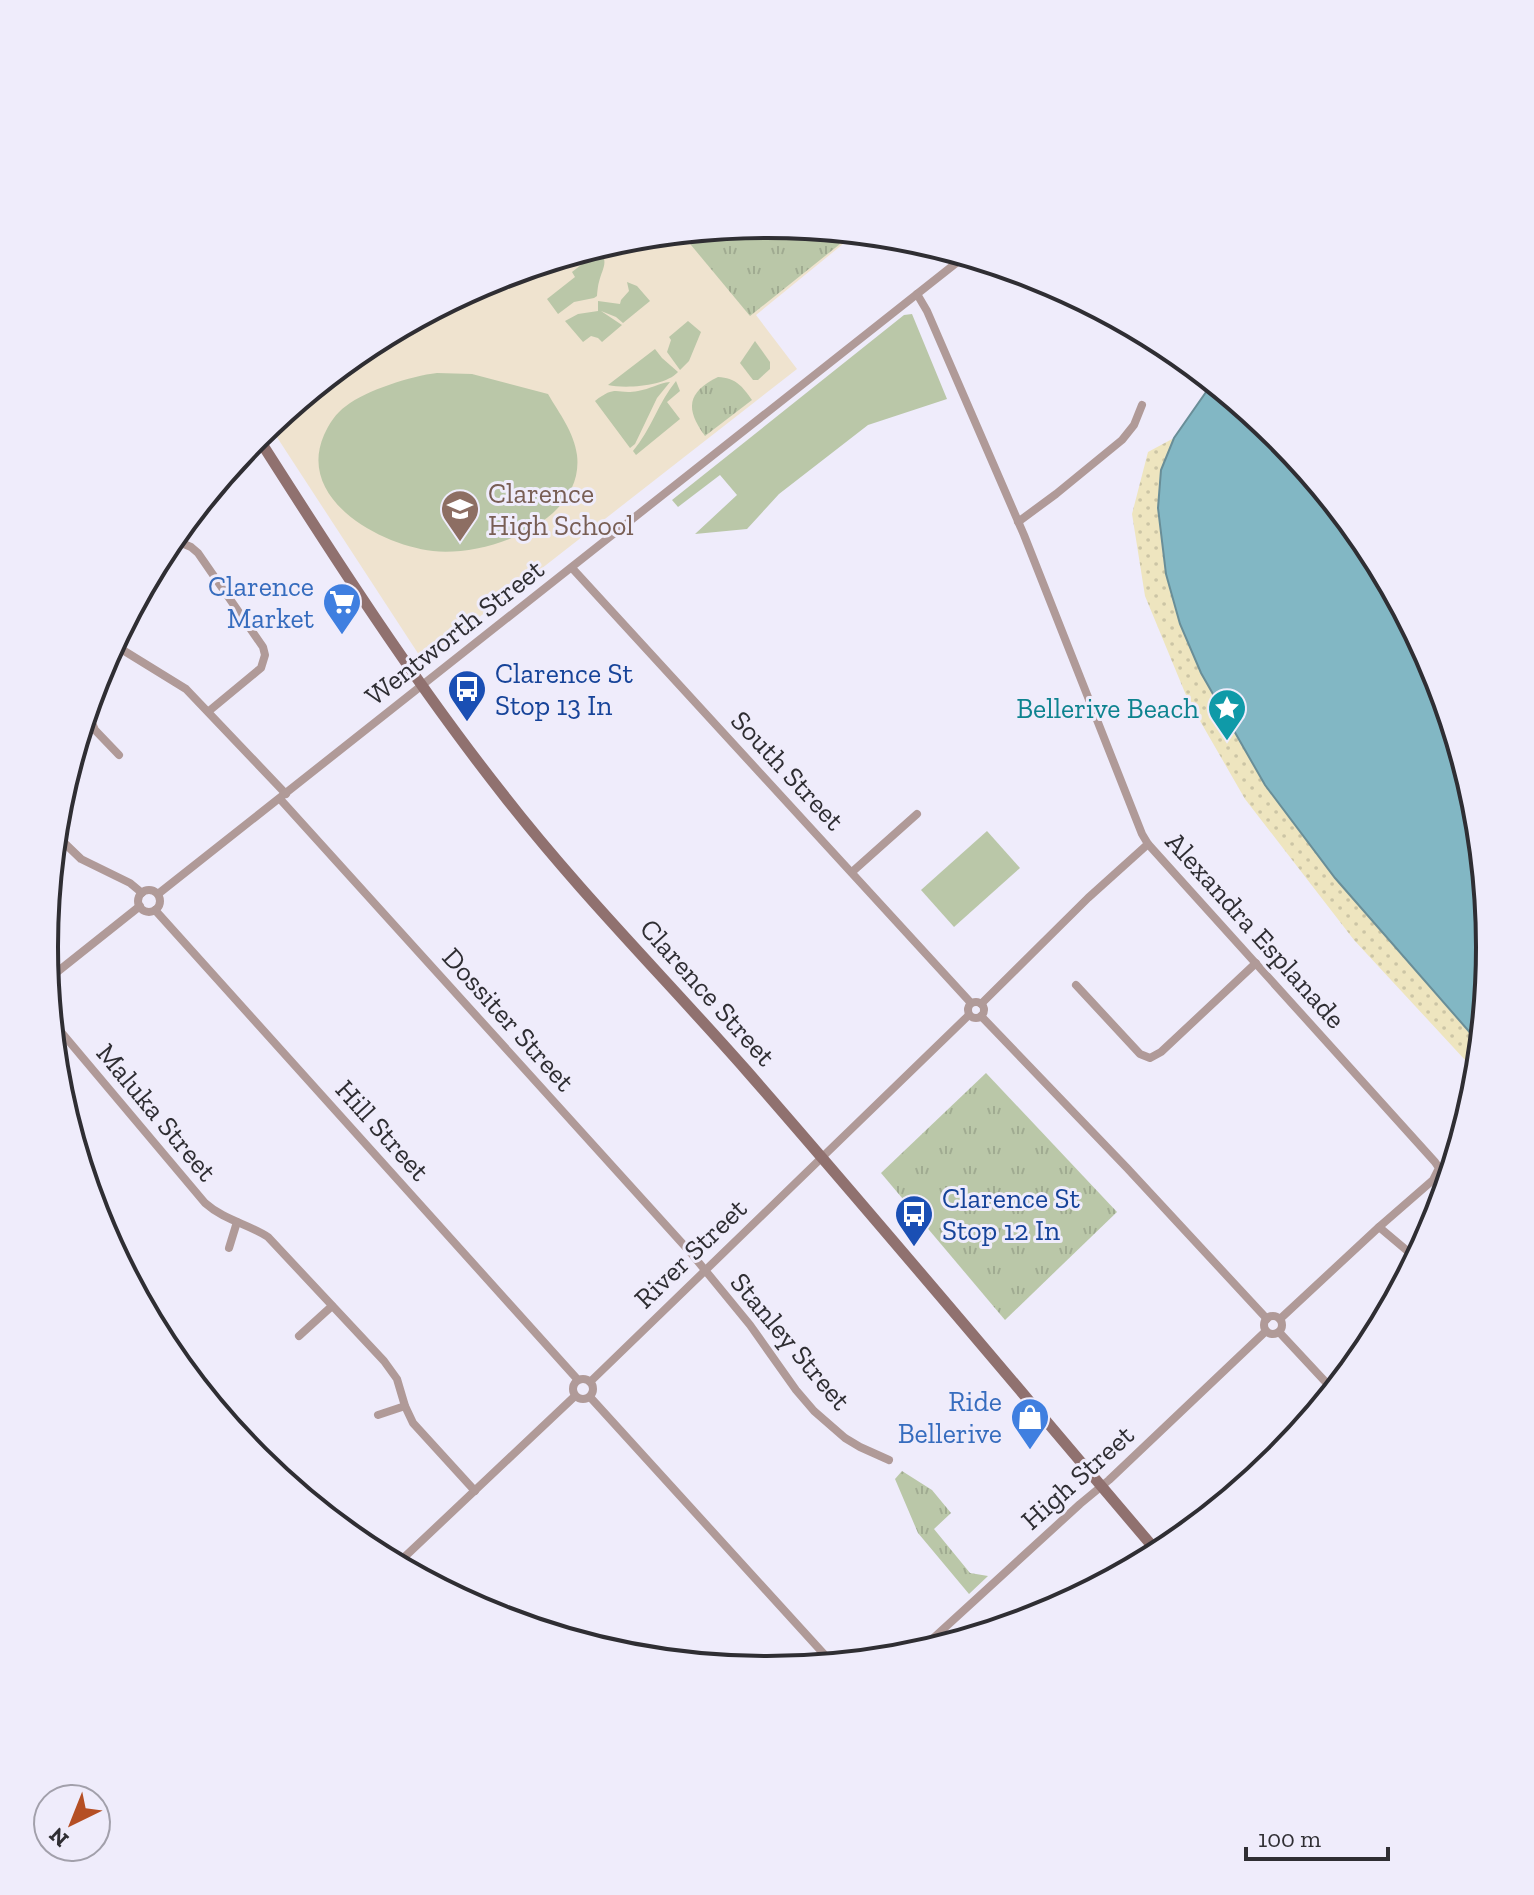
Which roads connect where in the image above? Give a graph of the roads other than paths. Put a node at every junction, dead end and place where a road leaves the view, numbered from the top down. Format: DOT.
graph roads {
  1 [pos="954,264"];
  2 [pos="917,294"];
  3 [pos="1142,405"];
  4 [pos="265,448"];
  5 [pos="1018,522"];
  6 [pos="184,544"];
  7 [pos="572,568"];
  8 [pos="124,650"];
  9 [pos="421,685"];
  10 [pos="209,711"];
  11 [pos="94,727"];
  12 [pos="119,755"];
  13 [pos="283,796"];
  14 [pos="917,814"];
  15 [pos="66,844"];
  16 [pos="1148,844"];
  17 [pos="852,872"];
  18 [pos="142,893"];
  19 [pos="158,894"];
  20 [pos="140,906"];
  21 [pos="155,910"];
  22 [pos="1256,963"];
  23 [pos="59,970"];
  24 [pos="1076,985"];
  25 [pos="971,1003"];
  26 [pos="981,1004"];
  27 [pos="969,1015"];
  28 [pos="981,1016"];
  29 [pos="64,1035"];
  30 [pos="822,1157"];
  31 [pos="237,1222"];
  32 [pos="1379,1227"];
  33 [pos="229,1248"];
  34 [pos="1408,1251"];
  35 [pos="705,1270"];
  36 [pos="332,1306"];
  37 [pos="1267,1319"];
  38 [pos="1280,1319"];
  39 [pos="1266,1331"];
  40 [pos="1279,1332"];
  41 [pos="299,1336"];
  42 [pos="578,1380"];
  43 [pos="590,1382"];
  44 [pos="1326,1383"];
  45 [pos="575,1396"];
  46 [pos="590,1397"];
  47 [pos="405,1406"];
  48 [pos="378,1415"];
  49 [pos="889,1460"];
  50 [pos="1101,1486"];
  51 [pos="475,1491"];
  52 [pos="1150,1544"];
  53 [pos="404,1557"];
  54 [pos="936,1635"];
  55 [pos="824,1654"];
  1 -- 2 [label="street, Wentworth Street"];
  2 -- 5 [label="street, Alexandra Esplanade"];
  2 -- 7 [label="street, Wentworth Street"];
  3 -- 5 [label="street"];
  4 -- 9 [label="main road, Clarence Street"];
  5 -- 16 [label="street, Alexandra Esplanade"];
  6 -- 10 [label="street"];
  7 -- 9 [label="street, Wentworth Street"];
  7 -- 17 [label="street, South Street"];
  8 -- 10 [label="street, Dossiter Street"];
  9 -- 13 [label="street, Wentworth Street"];
  9 -- 30 [label="main road, Clarence Street"];
  10 -- 13 [label="street, Dossiter Street"];
  11 -- 12 [label="street"];
  13 -- 19 [label="street, Wentworth Street"];
  13 -- 35 [label="street, Dossiter Street"];
  14 -- 17 [label="street"];
  15 -- 18 [label="street"];
  16 -- 22 [label="street, Alexandra Esplanade"];
  16 -- 26 [label="street"];
  17 -- 25 [label="street, South Street"];
  18 -- 19 [label="street"];
  18 -- 20 [label="street"];
  19 -- 21 [label="street"];
  20 -- 21 [label="street"];
  20 -- 23 [label="street"];
  21 -- 42 [label="street, Hill Street"];
  22 -- 24 [label="street"];
  22 -- 32 [label="street, Alexandra Esplanade"];
  25 -- 26 [label="street"];
  25 -- 27 [label="street"];
  26 -- 28 [label="street"];
  27 -- 28 [label="street"];
  27 -- 30 [label="street, River Street"];
  28 -- 37 [label="street"];
  29 -- 31 [label="street, Maluka Street"];
  30 -- 35 [label="street, River Street"];
  30 -- 50 [label="main road, Clarence Street"];
  31 -- 33 [label="street"];
  31 -- 36 [label="street, Maluka Street"];
  32 -- 34 [label="street"];
  32 -- 38 [label="street"];
  35 -- 43 [label="street, River Street"];
  35 -- 49 [label="street, Stanley Street"];
  36 -- 41 [label="street"];
  36 -- 47 [label="street, Maluka Street"];
  37 -- 38 [label="street"];
  37 -- 39 [label="street"];
  38 -- 40 [label="street"];
  39 -- 40 [label="street"];
  39 -- 50 [label="street, High Street"];
  40 -- 44 [label="street"];
  42 -- 43 [label="street"];
  42 -- 45 [label="street"];
  43 -- 46 [label="street"];
  45 -- 46 [label="street"];
  45 -- 51 [label="street"];
  46 -- 55 [label="street"];
  47 -- 48 [label="street"];
  47 -- 51 [label="street, Maluka Street"];
  50 -- 52 [label="main road, Clarence Street"];
  50 -- 54 [label="street, High Street"];
  51 -- 53 [label="street"];
}
